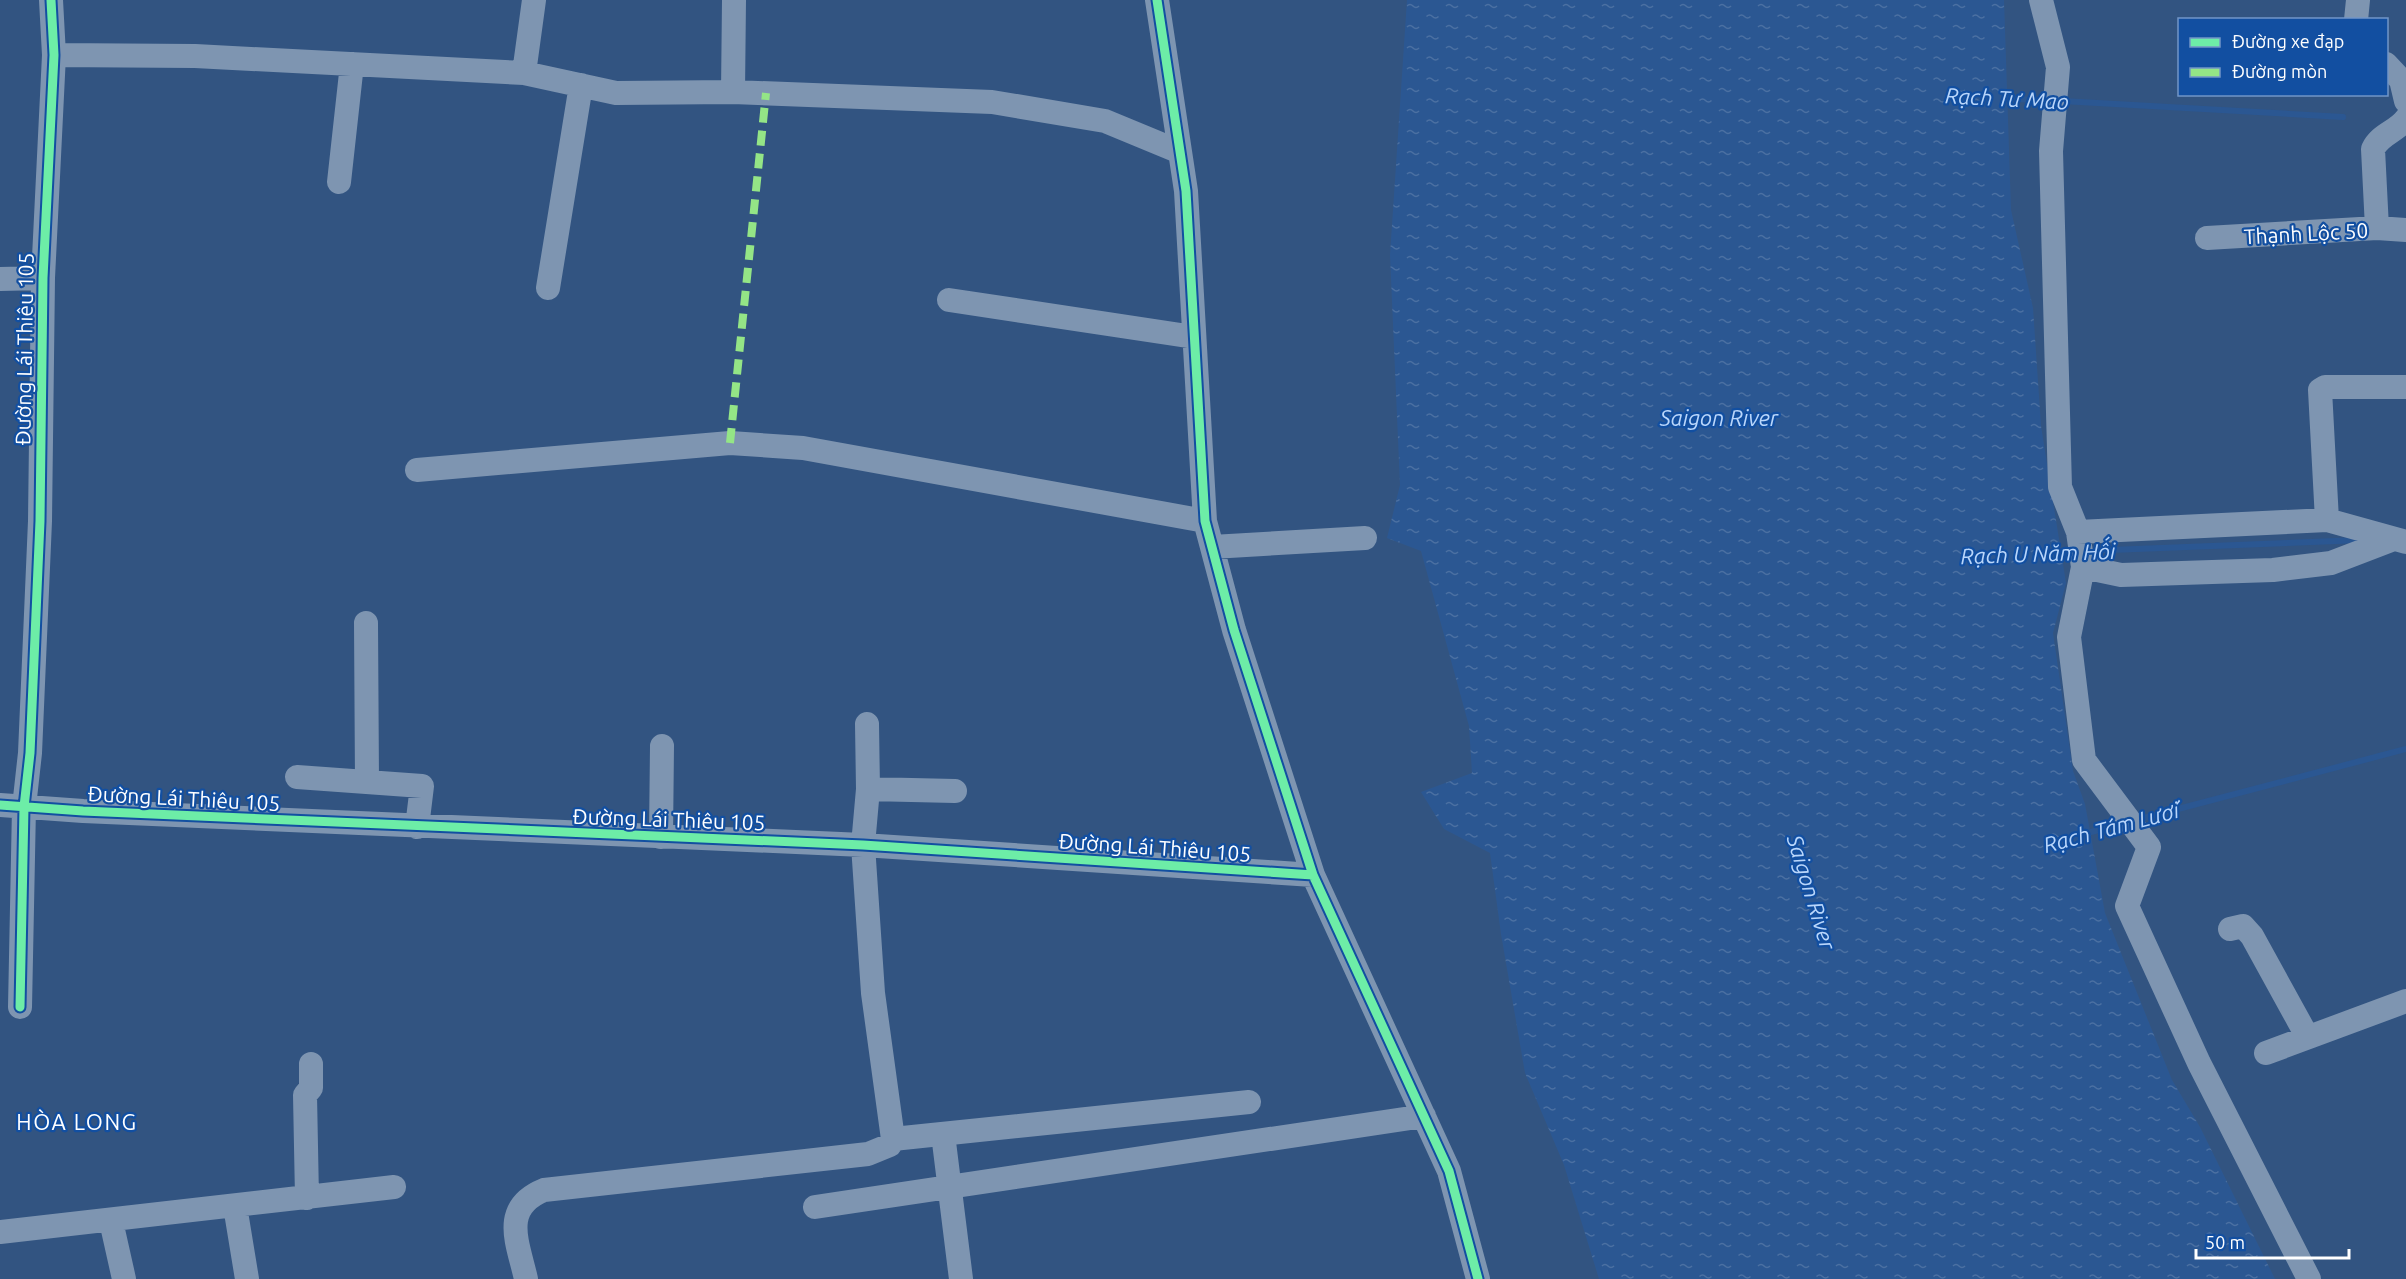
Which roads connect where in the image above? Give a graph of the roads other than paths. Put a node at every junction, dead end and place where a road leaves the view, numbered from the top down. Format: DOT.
graph roads {
  1 [pos="51,0"];
  2 [pos="534,0"];
  3 [pos="734,0"];
  4 [pos="1157,0"];
  5 [pos="2041,0"];
  6 [pos="2358,0"];
  7 [pos="2356,18"];
  8 [pos="54,55"];
  9 [pos="352,64"];
  10 [pos="2388,66"];
  11 [pos="524,73"];
  12 [pos="580,85"];
  13 [pos="733,92"];
  14 [pos="2406,101"];
  15 [pos="2406,119"];
  16 [pos="1180,152"];
  17 [pos="339,182"];
  18 [pos="2377,228"];
  19 [pos="2406,230"];
  20 [pos="2206,238"];
  21 [pos="43,278"];
  22 [pos="0,279"];
  23 [pos="548,288"];
  24 [pos="949,300"];
  25 [pos="1194,337"];
  26 [pos="2406,387"];
  27 [pos="417,470"];
  28 [pos="2327,520"];
  29 [pos="1205,521"];
  30 [pos="2078,535"];
  31 [pos="1365,538"];
  32 [pos="2399,541"];
  33 [pos="1212,547"];
  34 [pos="2083,566"];
  35 [pos="366,622"];
  36 [pos="867,724"];
  37 [pos="662,746"];
  38 [pos="297,777"];
  39 [pos="366,782"];
  40 [pos="868,789"];
  41 [pos="955,791"];
  42 [pos="12,806"];
  43 [pos="417,827"];
  44 [pos="662,827"];
  45 [pos="863,845"];
  46 [pos="1313,875"];
  47 [pos="2230,929"];
  48 [pos="2406,1001"];
  49 [pos="20,1007"];
  50 [pos="2307,1036"];
  51 [pos="2266,1053"];
  52 [pos="311,1064"];
  53 [pos="1249,1102"];
  54 [pos="1424,1116"];
  55 [pos="893,1139"];
  56 [pos="944,1141"];
  57 [pos="947,1181"];
  58 [pos="394,1187"];
  59 [pos="307,1198"];
  60 [pos="235,1206"];
  61 [pos="815,1207"];
  62 [pos="111,1221"];
  63 [pos="0,1232"];
  64 [pos="124,1279"];
  65 [pos="248,1279"];
  66 [pos="526,1279"];
  67 [pos="961,1279"];
  68 [pos="1478,1279"];
  69 [pos="2309,1279"];
  1 -- 8 [label="street, Đường Lái Thiêu 105"];
  2 -- 11 [label="street"];
  3 -- 13 [label="street"];
  4 -- 16 [label="street"];
  5 -- 30 [label="street"];
  6 -- 7 [label="street"];
  8 -- 9 [label="street"];
  8 -- 21 [label="street, Đường Lái Thiêu 105"];
  9 -- 11 [label="street"];
  9 -- 17 [label="street"];
  10 -- 14 [label="street"];
  11 -- 12 [label="street"];
  12 -- 13 [label="street"];
  12 -- 23 [label="street"];
  13 -- 16 [label="street"];
  15 -- 18 [label="street"];
  16 -- 25 [label="street"];
  18 -- 19 [label="street, Thạnh Lộc 50"];
  18 -- 20 [label="street, Thạnh Lộc 50"];
  21 -- 22 [label="street"];
  21 -- 42 [label="street, Đường Lái Thiêu 105"];
  24 -- 25 [label="street"];
  25 -- 29 [label="street"];
  26 -- 28 [label="street"];
  27 -- 29 [label="street"];
  28 -- 30 [label="street"];
  28 -- 32 [label="street"];
  29 -- 33 [label="street"];
  30 -- 34 [label="street"];
  31 -- 33 [label="street"];
  32 -- 34 [label="street"];
  33 -- 46 [label="street"];
  34 -- 69 [label="street"];
  35 -- 39 [label="street"];
  36 -- 40 [label="street"];
  37 -- 44 [label="street"];
  38 -- 39 [label="street"];
  39 -- 43 [label="street"];
  40 -- 41 [label="street"];
  40 -- 45 [label="street"];
  42 -- 43 [label="street, Đường Lái Thiêu 105"];
  42 -- 49 [label="street"];
  43 -- 44 [label="street, Đường Lái Thiêu 105"];
  44 -- 45 [label="street, Đường Lái Thiêu 105"];
  45 -- 46 [label="street, Đường Lái Thiêu 105"];
  45 -- 55 [label="street"];
  46 -- 54 [label="street"];
  47 -- 50 [label="street"];
  48 -- 50 [label="street"];
  50 -- 51 [label="street"];
  52 -- 59 [label="street"];
  53 -- 56 [label="street"];
  54 -- 57 [label="street"];
  54 -- 68 [label="street"];
  55 -- 56 [label="street"];
  55 -- 66 [label="street"];
  56 -- 57 [label="street"];
  57 -- 61 [label="street"];
  57 -- 67 [label="street"];
  58 -- 59 [label="street"];
  59 -- 60 [label="street"];
  60 -- 62 [label="street"];
  60 -- 65 [label="street"];
  62 -- 63 [label="street"];
  62 -- 64 [label="street"];
}
